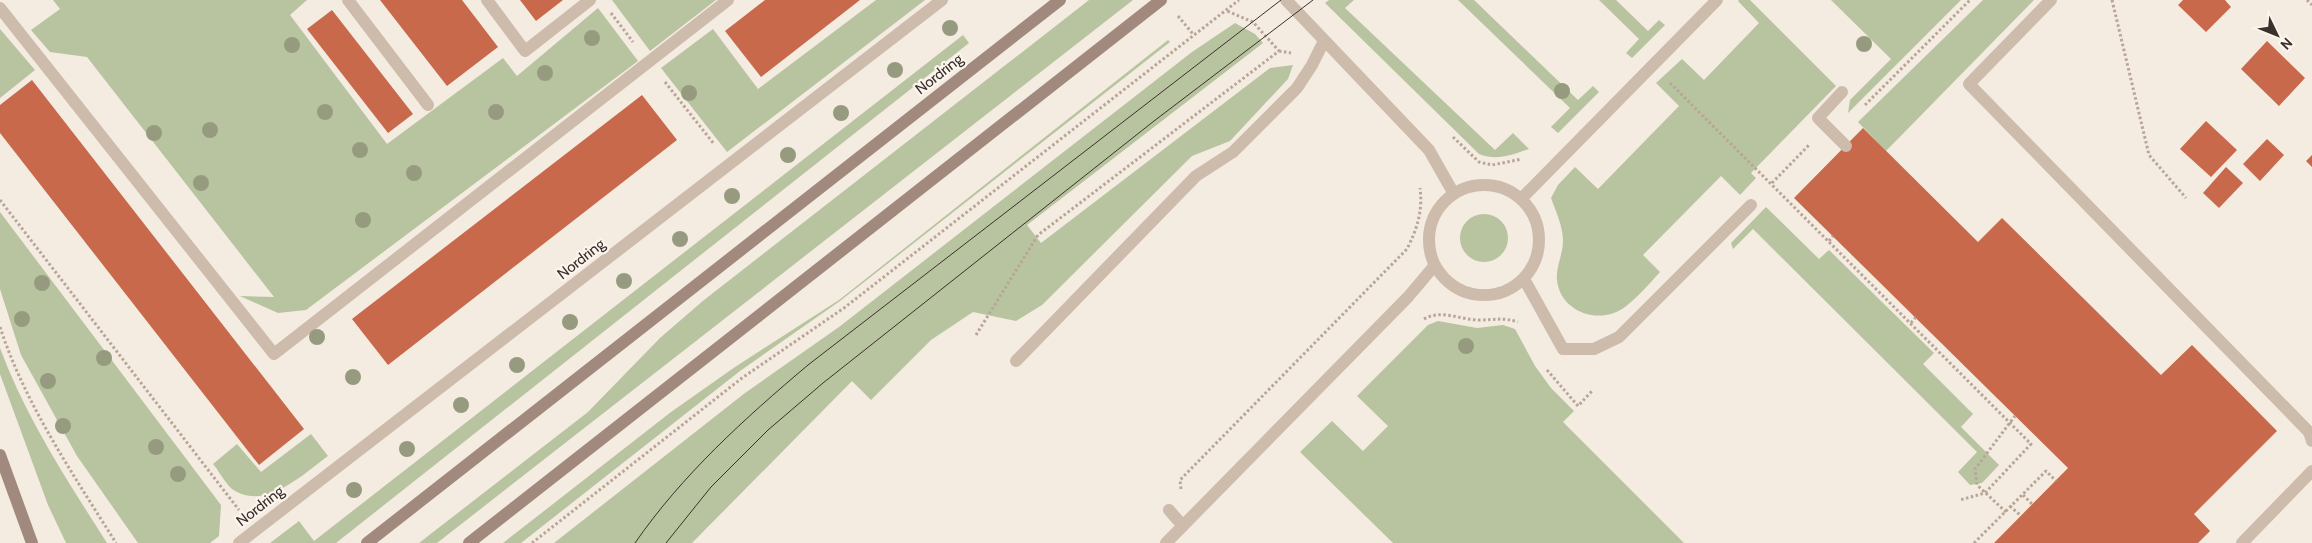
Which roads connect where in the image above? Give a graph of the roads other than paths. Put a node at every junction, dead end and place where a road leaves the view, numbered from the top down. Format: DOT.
graph roads {
  1 [pos="348,0"];
  2 [pos="487,0"];
  3 [pos="590,0"];
  4 [pos="728,0"];
  5 [pos="942,0"];
  6 [pos="1060,0"];
  7 [pos="1161,0"];
  8 [pos="1286,0"];
  9 [pos="1717,0"];
  10 [pos="2051,0"];
  11 [pos="0,8"];
  12 [pos="1324,41"];
  13 [pos="1842,92"];
  14 [pos="428,105"];
  15 [pos="1846,146"];
  16 [pos="1454,194"];
  17 [pos="1521,199"];
  18 [pos="1751,205"];
  19 [pos="1435,265"];
  20 [pos="1524,279"];
  21 [pos="1016,361"];
  22 [pos="2312,441"];
  23 [pos="0,455"];
  24 [pos="2312,472"];
  25 [pos="1168,510"];
  26 [pos="1183,526"];
  27 [pos="32,543"];
  28 [pos="239,543"];
  29 [pos="367,543"];
  30 [pos="469,543"];
  31 [pos="1166,543"];
  32 [pos="2242,543"];
  1 -- 14 [label="street"];
  2 -- 3 [label="street"];
  4 -- 11 [label="street"];
  5 -- 28 [label="street, Nordring"];
  6 -- 29 [label="main road, Nordring"];
  7 -- 30 [label="main road"];
  8 -- 12 [label="street"];
  9 -- 17 [label="street"];
  10 -- 22 [label="street"];
  12 -- 16 [label="street"];
  12 -- 21 [label="street"];
  13 -- 15 [label="street"];
  16 -- 17 [label="street"];
  16 -- 19 [label="street"];
  17 -- 20 [label="street"];
  18 -- 20 [label="street"];
  19 -- 20 [label="street"];
  19 -- 26 [label="street"];
  23 -- 27 [label="main road"];
  24 -- 32 [label="street"];
  25 -- 26 [label="street"];
  26 -- 31 [label="street"];
}
